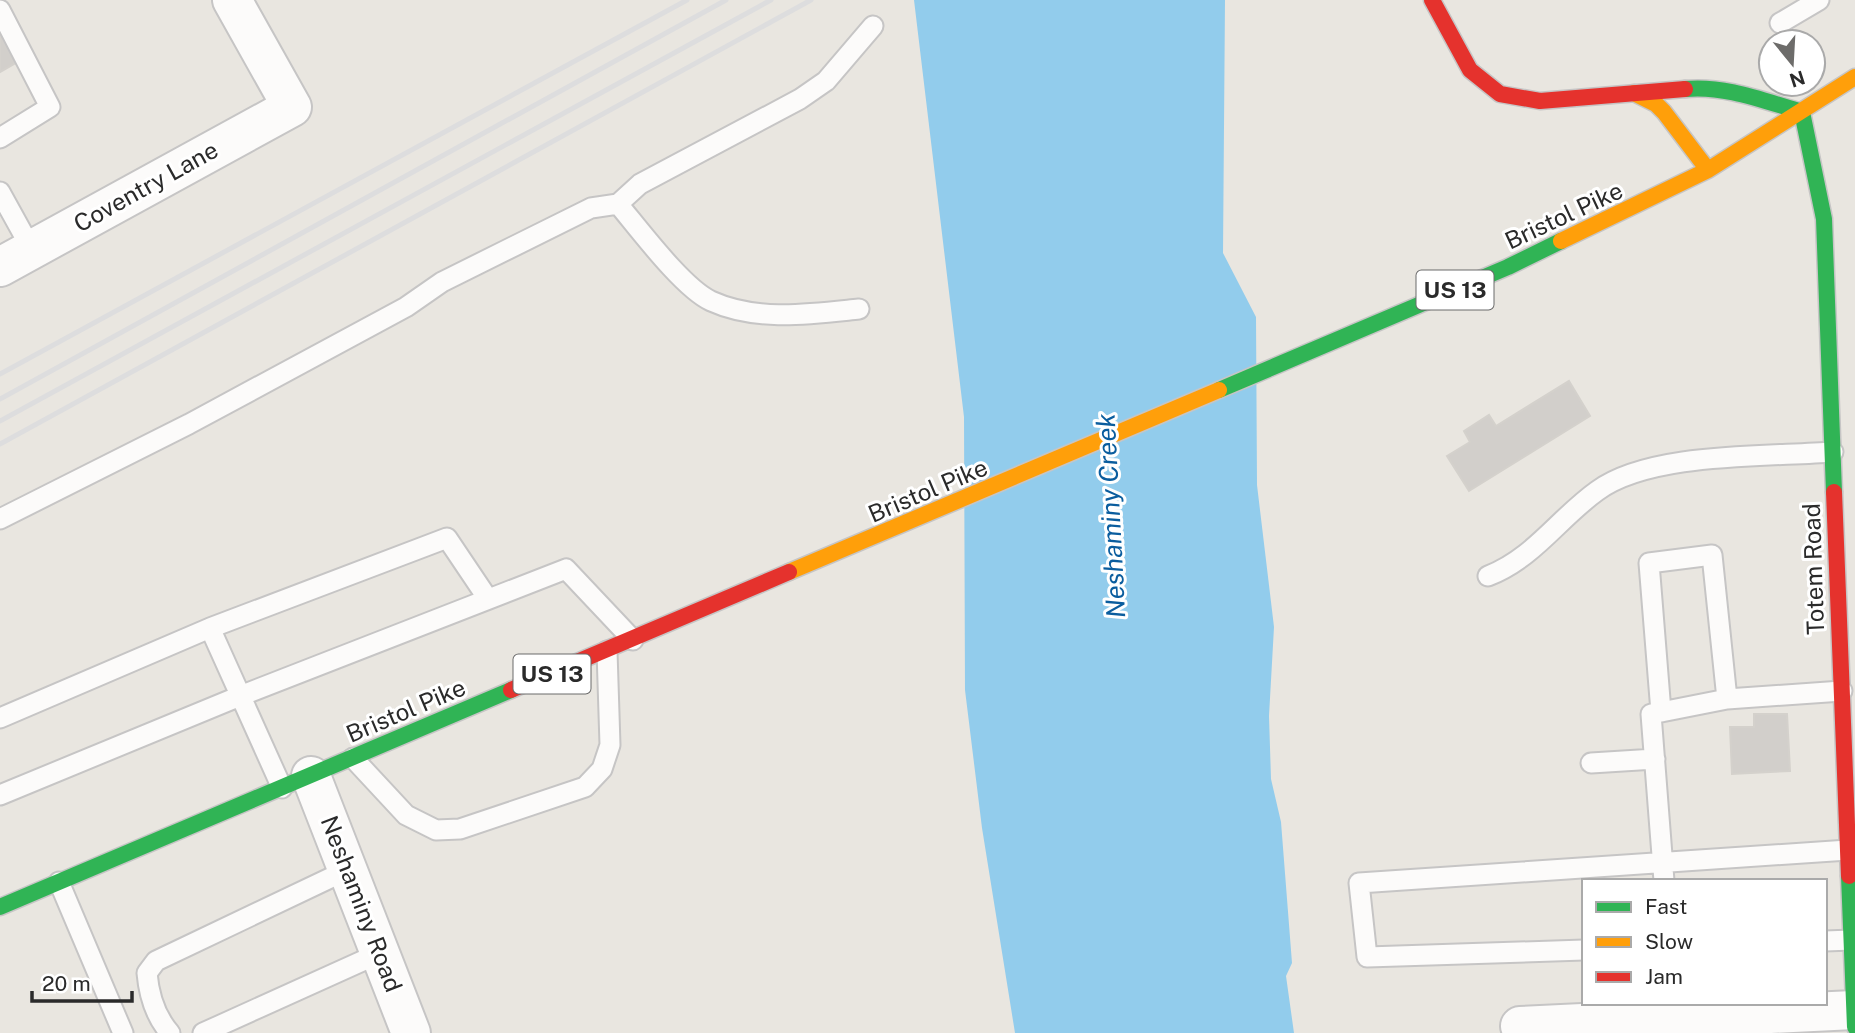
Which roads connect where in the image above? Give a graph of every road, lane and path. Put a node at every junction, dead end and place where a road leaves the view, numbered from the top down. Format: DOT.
graph roads {
  1 [pos="232,0"];
  2 [pos="1432,0"];
  3 [pos="1819,0"];
  4 [pos="0,10"];
  5 [pos="1780,23"];
  6 [pos="873,26"];
  7 [pos="1855,77"];
  8 [pos="1634,93"];
  9 [pos="1802,112"];
  10 [pos="0,138"];
  11 [pos="1708,170"];
  12 [pos="0,192"];
  13 [pos="618,204"];
  14 [pos="16,259"];
  15 [pos="859,309"];
  16 [pos="1833,452"];
  17 [pos="0,519"];
  18 [pos="1488,576"];
  19 [pos="488,599"];
  20 [pos="210,628"];
  21 [pos="633,640"];
  22 [pos="607,651"];
  23 [pos="1842,691"];
  24 [pos="240,696"];
  25 [pos="1727,699"];
  26 [pos="1661,712"];
  27 [pos="0,718"];
  28 [pos="353,758"];
  29 [pos="1655,759"];
  30 [pos="1591,763"];
  31 [pos="296,782"];
  32 [pos="0,795"];
  33 [pos="1851,797"];
  34 [pos="1848,850"];
  35 [pos="348,870"];
  36 [pos="1664,872"];
  37 [pos="59,882"];
  38 [pos="0,907"];
  39 [pos="1852,940"];
  40 [pos="1827,941"];
  41 [pos="1582,950"];
  42 [pos="380,953"];
  43 [pos="1854,1010"];
  44 [pos="1520,1026"];
  45 [pos="1855,1027"];
  46 [pos="123,1033"];
  47 [pos="170,1033"];
  48 [pos="203,1033"];
  49 [pos="411,1033"];
  1 -- 14 [label="street, Coventry Lane"];
  2 -- 8 [label="main road"];
  3 -- 5 [label="lane"];
  4 -- 10 [label="lane"];
  6 -- 13 [label="lane"];
  7 -- 9 [label="main road, Bristol Pike / US 13"];
  8 -- 9 [label="main road"];
  8 -- 11 [label="main road"];
  9 -- 11 [label="main road, Bristol Pike / US 13"];
  9 -- 16 [label="main road, Totem Road"];
  11 -- 21 [label="main road, Bristol Pike / US 13"];
  12 -- 14 [label="lane"];
  13 -- 15 [label="lane"];
  13 -- 17 [label="lane"];
  16 -- 18 [label="lane"];
  16 -- 23 [label="main road, Totem Road"];
  19 -- 20 [label="lane"];
  19 -- 21 [label="lane"];
  19 -- 24 [label="lane"];
  20 -- 24 [label="lane"];
  20 -- 27 [label="lane"];
  21 -- 22 [label="main road, Bristol Pike / US 13"];
  22 -- 28 [label="main road, Bristol Pike / US 13"];
  22 -- 28 [label="lane"];
  23 -- 25 [label="lane"];
  23 -- 33 [label="main road, Totem Road"];
  24 -- 31 [label="lane"];
  24 -- 32 [label="lane"];
  25 -- 26 [label="lane"];
  25 -- 26 [label="lane"];
  26 -- 29 [label="lane"];
  28 -- 31 [label="main road, Bristol Pike / US 13"];
  29 -- 30 [label="lane"];
  29 -- 36 [label="lane"];
  31 -- 35 [label="street, Neshaminy Road"];
  31 -- 37 [label="main road, Bristol Pike / US 13"];
  33 -- 34 [label="main road, Totem Road"];
  34 -- 36 [label="lane"];
  34 -- 39 [label="main road, Totem Road"];
  35 -- 42 [label="street, Neshaminy Road"];
  35 -- 47 [label="lane"];
  36 -- 41 [label="lane"];
  37 -- 38 [label="main road, Bristol Pike / US 13"];
  37 -- 46 [label="lane"];
  39 -- 40 [label="lane"];
  39 -- 43 [label="main road, Totem Road"];
  42 -- 48 [label="lane"];
  42 -- 49 [label="street, Neshaminy Road"];
  43 -- 44 [label="street"];
  43 -- 45 [label="main road, Totem Road"];
}
